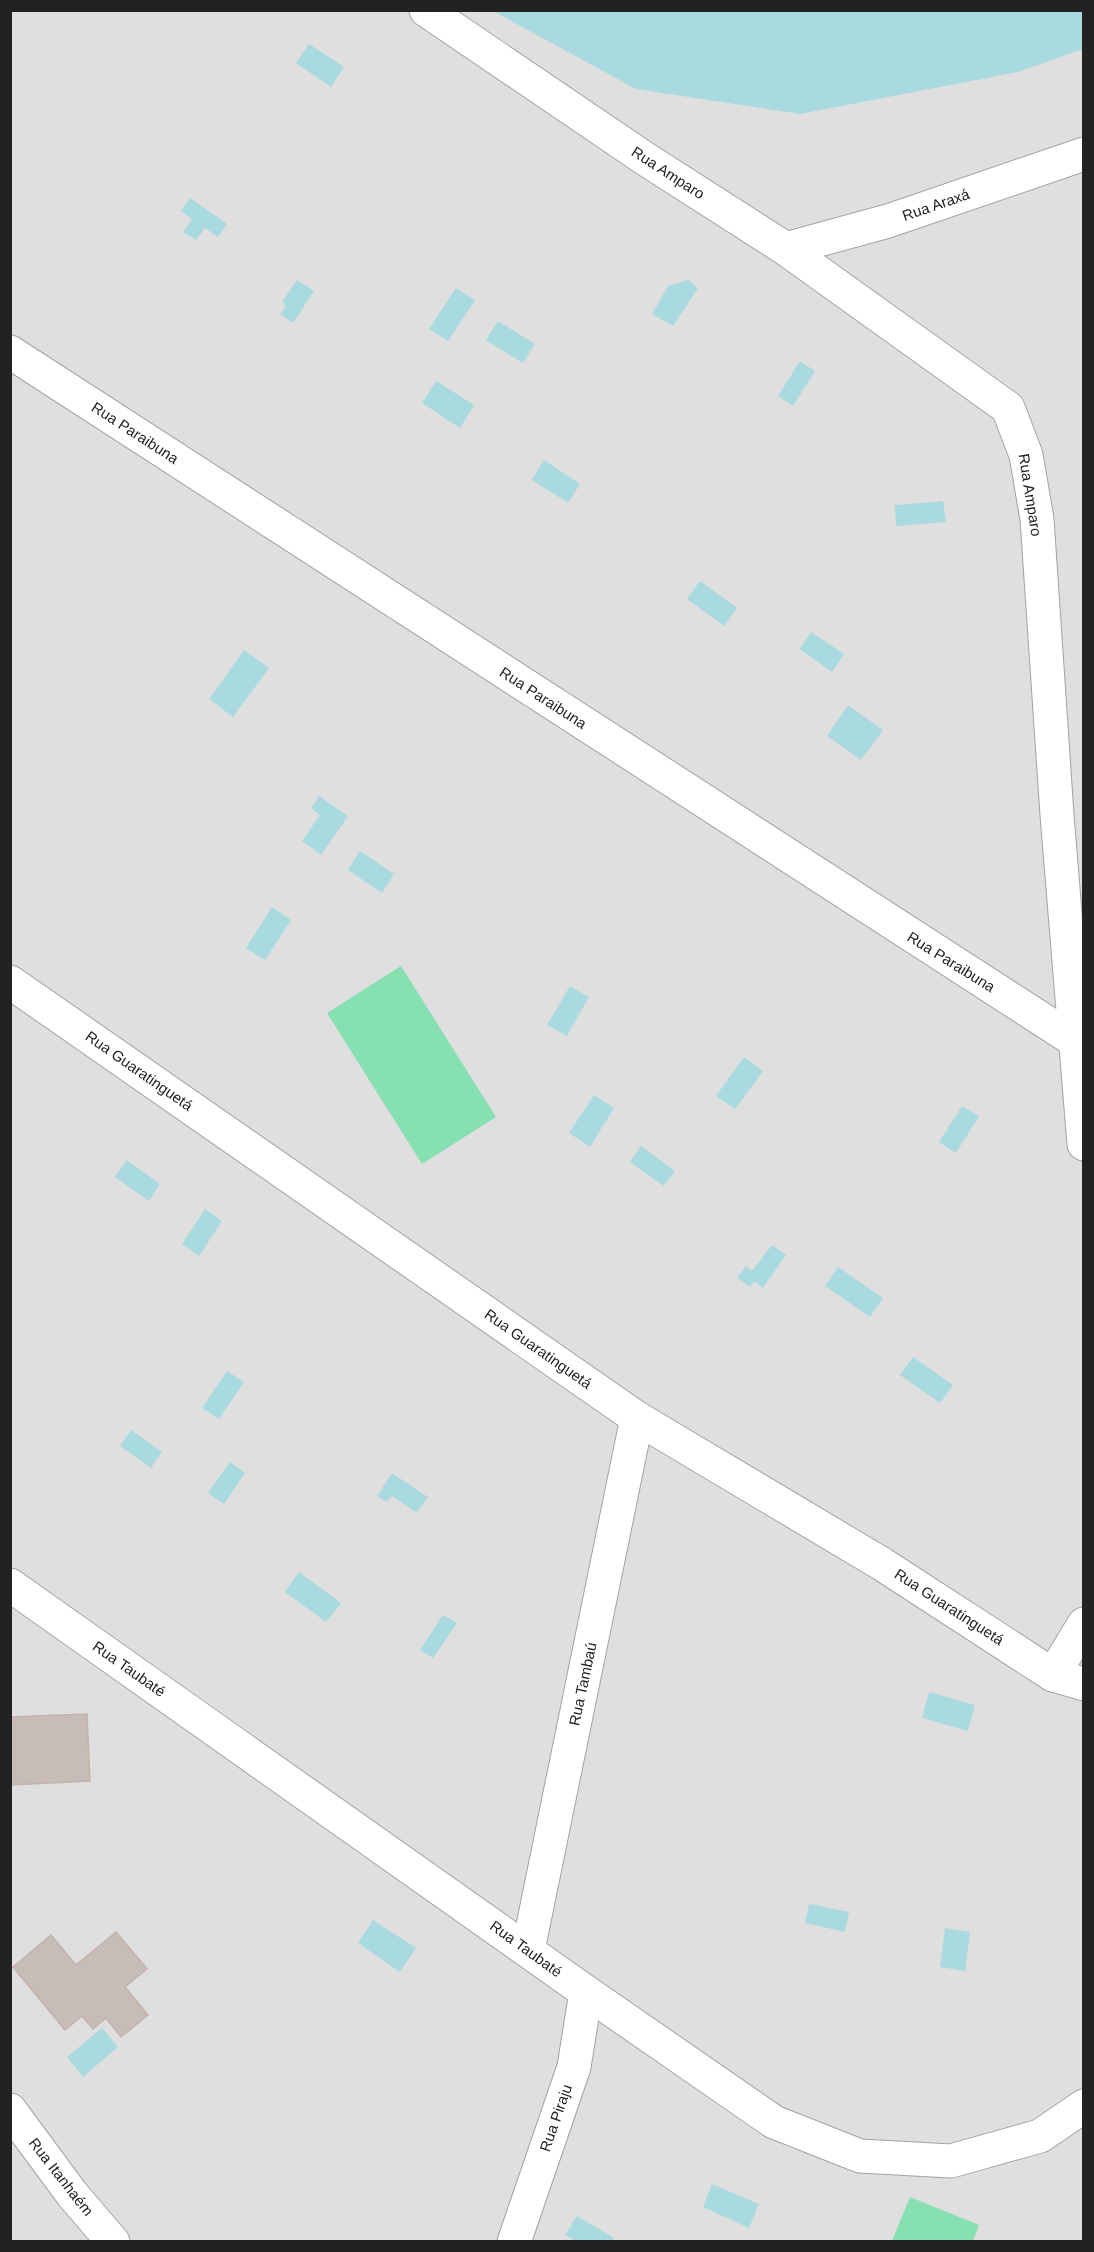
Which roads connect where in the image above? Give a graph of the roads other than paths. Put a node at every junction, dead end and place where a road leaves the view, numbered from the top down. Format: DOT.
graph roads {
  1 [pos="426,10"];
  2 [pos="1083,154"];
  3 [pos="786,249"];
  4 [pos="10,352"];
  5 [pos="10,982"];
  6 [pos="1077,1042"];
  7 [pos="1083,1144"];
  8 [pos="637,1418"];
  9 [pos="10,1585"];
  10 [pos="1083,1624"];
  11 [pos="1053,1675"];
  12 [pos="1083,1684"];
  13 [pos="528,1950"];
  14 [pos="586,1992"];
  15 [pos="1083,2106"];
  16 [pos="10,2110"];
  17 [pos="113,2241"];
  18 [pos="514,2241"];
  1 -- 3 [label="street, Rua Amparo"];
  2 -- 3 [label="street, Rua Araxá"];
  3 -- 6 [label="street, Rua Amparo"];
  4 -- 6 [label="street, Rua Paraibuna"];
  5 -- 8 [label="street, Rua Guaratinguetá"];
  6 -- 7 [label="street, Rua Amparo"];
  8 -- 11 [label="street, Rua Guaratinguetá"];
  8 -- 13 [label="street, Rua Tambaú"];
  9 -- 13 [label="street, Rua Taubaté"];
  10 -- 11 [label="street"];
  11 -- 12 [label="street, Rua Guaratinguetá"];
  13 -- 14 [label="street, Rua Taubaté"];
  14 -- 15 [label="street, Rua Taubaté"];
  14 -- 18 [label="street, Rua Piraju"];
  16 -- 17 [label="street, Rua Itanhaém"];
}
